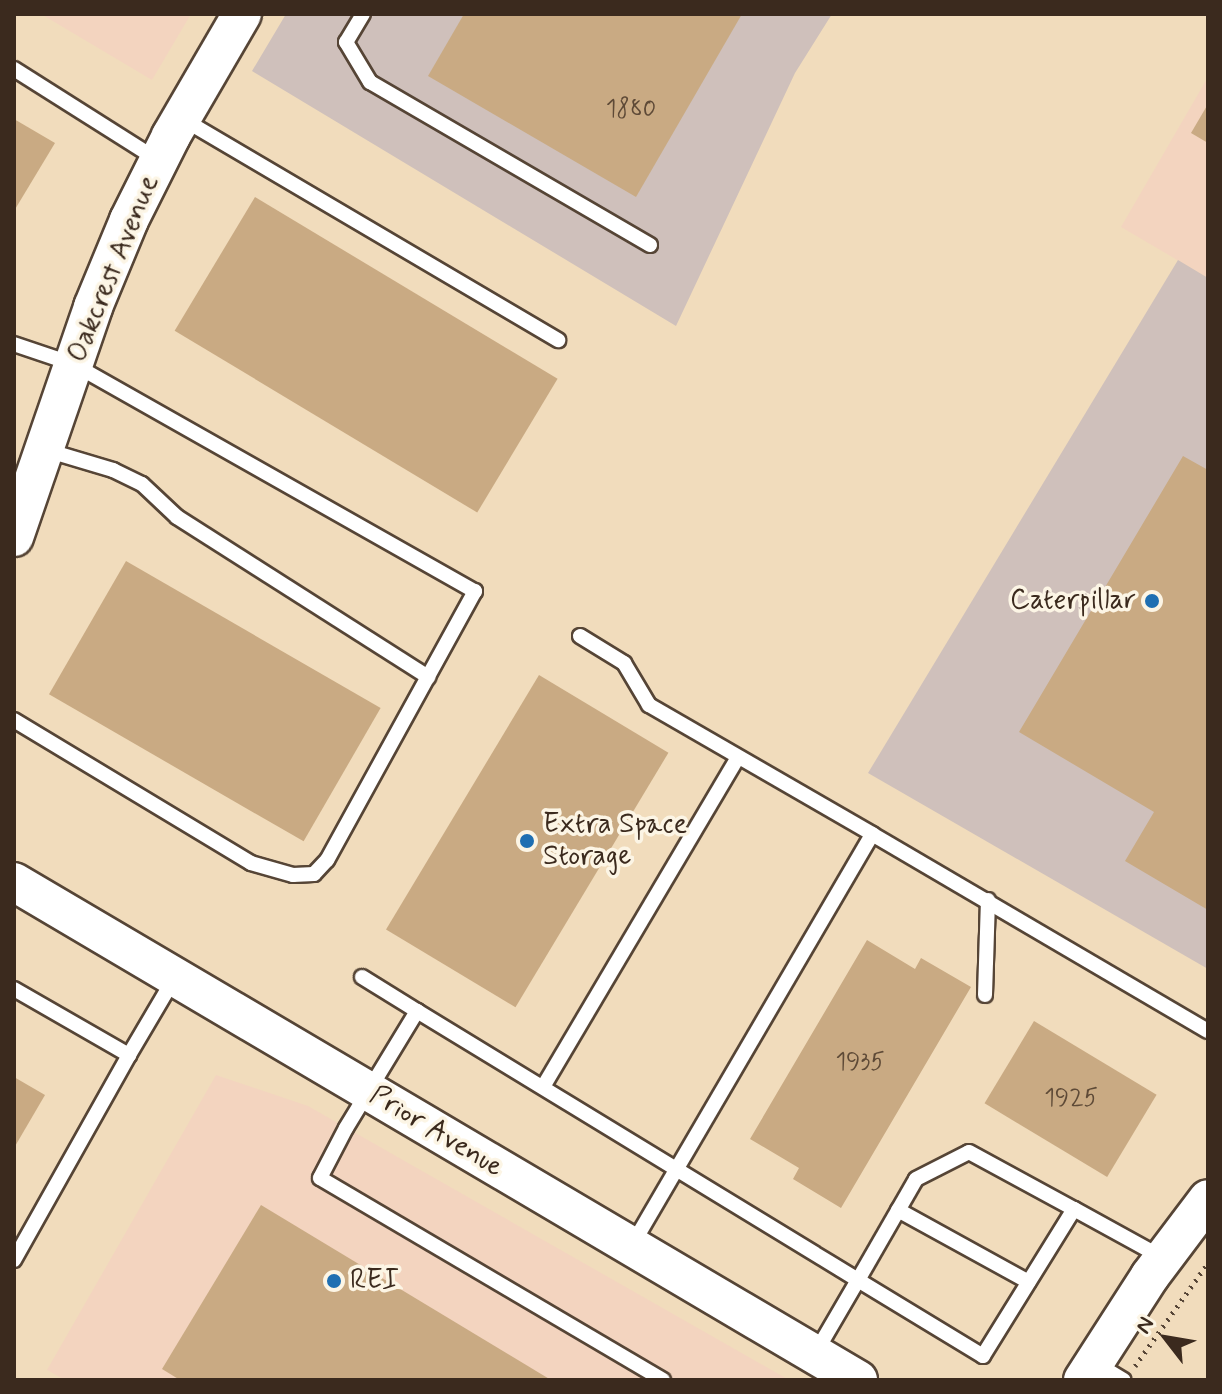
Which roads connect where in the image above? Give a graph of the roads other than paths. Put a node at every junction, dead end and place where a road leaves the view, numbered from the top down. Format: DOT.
graph roads {
  1 [pos="242,14"];
  2 [pos="363,14"];
  3 [pos="14,69"];
  4 [pos="181,118"];
  5 [pos="159,160"];
  6 [pos="650,245"];
  7 [pos="558,340"];
  8 [pos="14,344"];
  9 [pos="73,364"];
  10 [pos="46,450"];
  11 [pos="24,483"];
  12 [pos="14,537"];
  13 [pos="580,636"];
  14 [pos="428,677"];
  15 [pos="14,720"];
  16 [pos="738,757"];
  17 [pos="872,834"];
  18 [pos="14,882"];
  19 [pos="988,900"];
  20 [pos="175,977"];
  21 [pos="362,977"];
  22 [pos="14,989"];
  23 [pos="985,995"];
  24 [pos="417,1011"];
  25 [pos="1208,1031"];
  26 [pos="129,1055"];
  27 [pos="543,1087"];
  28 [pos="368,1092"];
  29 [pos="676,1169"];
  30 [pos="1208,1199"];
  31 [pos="1074,1209"];
  32 [pos="898,1210"];
  33 [pos="631,1247"];
  34 [pos="1163,1258"];
  35 [pos="14,1260"];
  36 [pos="858,1280"];
  37 [pos="1029,1282"];
  38 [pos="815,1354"];
  39 [pos="1108,1373"];
  40 [pos="663,1380"];
  41 [pos="858,1380"];
  1 -- 4 [label="street, Oakcrest Avenue"];
  2 -- 6 [label="lane"];
  3 -- 5 [label="lane"];
  4 -- 5 [label="street, Oakcrest Avenue"];
  4 -- 7 [label="lane"];
  5 -- 9 [label="street, Oakcrest Avenue"];
  8 -- 9 [label="lane"];
  9 -- 10 [label="street, Oakcrest Avenue"];
  9 -- 14 [label="lane"];
  10 -- 11 [label="street, Oakcrest Avenue"];
  10 -- 14 [label="lane"];
  11 -- 12 [label="street, Oakcrest Avenue"];
  13 -- 16 [label="lane"];
  14 -- 15 [label="lane"];
  16 -- 17 [label="lane"];
  16 -- 27 [label="lane"];
  17 -- 19 [label="lane"];
  17 -- 29 [label="lane"];
  18 -- 20 [label="street, Prior Avenue"];
  19 -- 23 [label="lane"];
  19 -- 25 [label="lane"];
  20 -- 26 [label="lane"];
  20 -- 28 [label="street, Prior Avenue"];
  21 -- 24 [label="lane"];
  22 -- 26 [label="lane"];
  24 -- 27 [label="lane"];
  24 -- 28 [label="lane"];
  26 -- 35 [label="lane"];
  27 -- 29 [label="lane"];
  28 -- 33 [label="street, Prior Avenue"];
  28 -- 40 [label="lane"];
  29 -- 33 [label="lane"];
  29 -- 36 [label="lane"];
  30 -- 34 [label="street"];
  31 -- 32 [label="lane"];
  31 -- 34 [label="lane"];
  31 -- 37 [label="lane"];
  32 -- 36 [label="lane"];
  32 -- 37 [label="lane"];
  33 -- 38 [label="street, Prior Avenue"];
  34 -- 39 [label="street"];
  36 -- 37 [label="lane"];
  36 -- 38 [label="lane"];
  38 -- 41 [label="street, Prior Avenue"];
}
